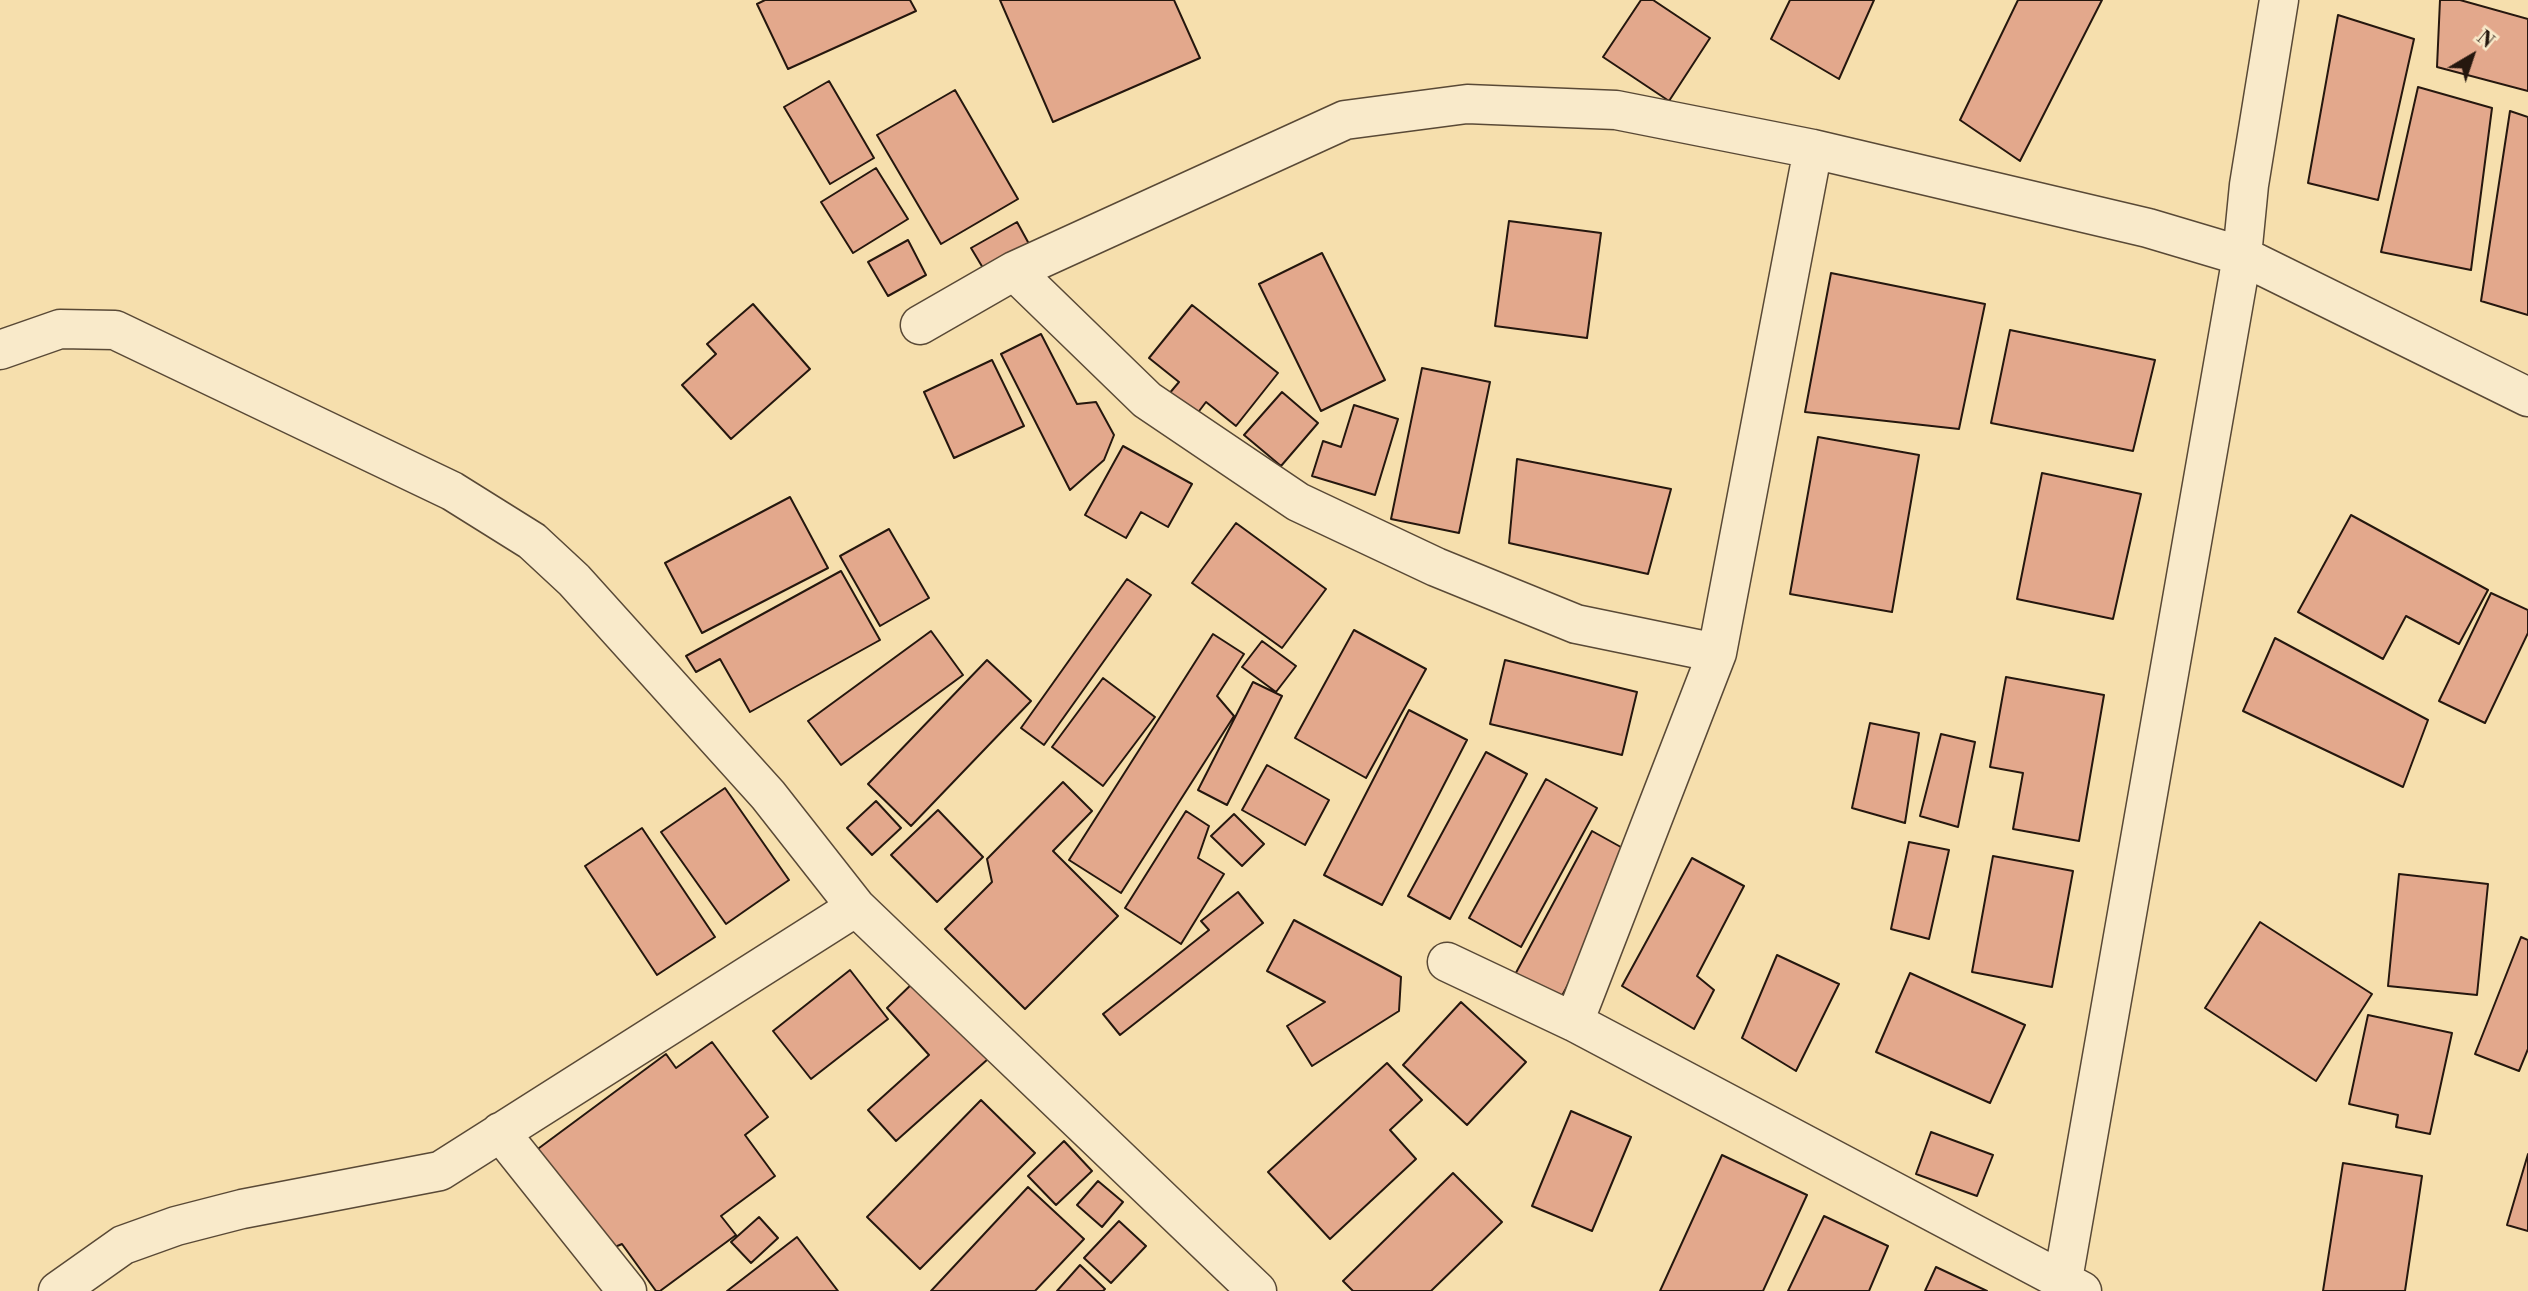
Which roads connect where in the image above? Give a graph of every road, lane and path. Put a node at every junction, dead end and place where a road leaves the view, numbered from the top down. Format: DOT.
graph roads {
  1 [pos="2279,0"];
  2 [pos="1813,149"];
  3 [pos="2242,256"];
  4 [pos="1014,271"];
  5 [pos="920,325"];
  6 [pos="0,350"];
  7 [pos="2528,397"];
  8 [pos="1717,653"];
  9 [pos="856,907"];
  10 [pos="1447,962"];
  11 [pos="1574,1022"];
  12 [pos="500,1132"];
  13 [pos="2069,1287"];
  14 [pos="58,1291"];
  15 [pos="627,1291"];
  16 [pos="1257,1291"];
  1 -- 3 [label="street"];
  2 -- 3 [label="street"];
  2 -- 4 [label="street"];
  2 -- 8 [label="street"];
  3 -- 7 [label="street"];
  3 -- 13 [label="street"];
  4 -- 5 [label="street"];
  4 -- 8 [label="street"];
  6 -- 9 [label="street"];
  8 -- 11 [label="street"];
  9 -- 12 [label="street"];
  9 -- 16 [label="street"];
  10 -- 11 [label="street"];
  11 -- 13 [label="street"];
  12 -- 14 [label="street"];
  12 -- 15 [label="street"];
}
